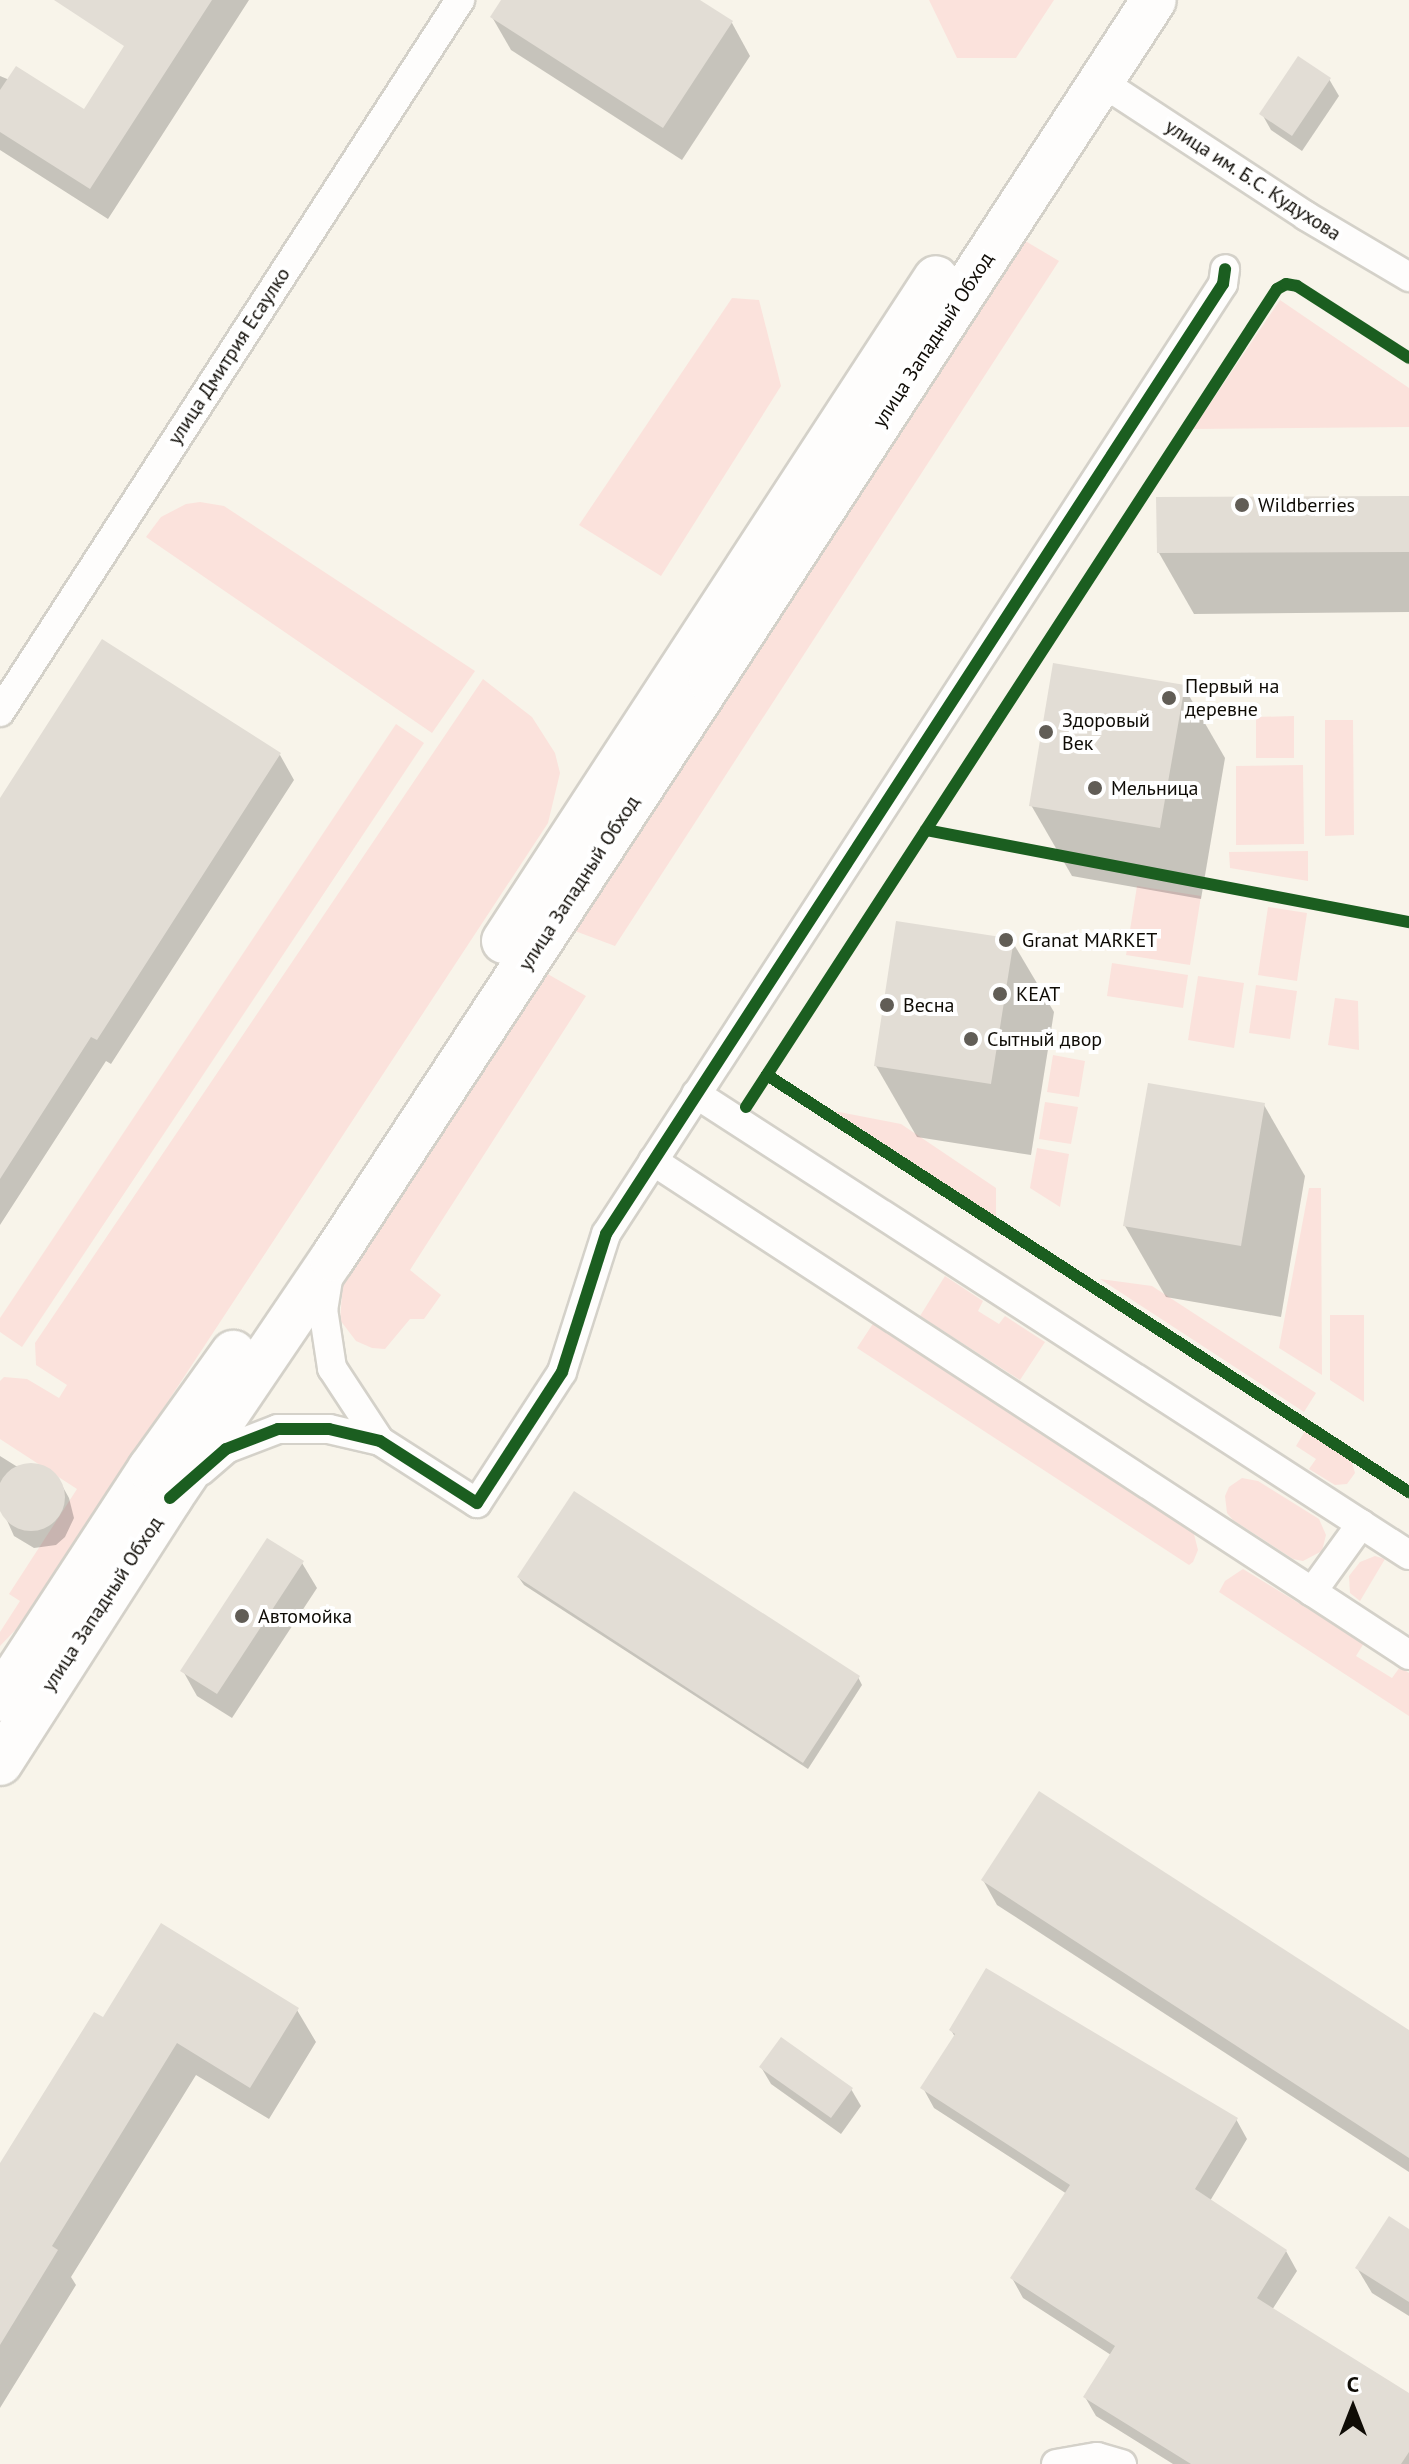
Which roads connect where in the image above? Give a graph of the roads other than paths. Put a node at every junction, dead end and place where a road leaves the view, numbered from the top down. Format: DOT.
graph roads {
  1 [pos="460,0"];
  2 [pos="1121,0"];
  3 [pos="1154,0"];
  4 [pos="1100,81"];
  5 [pos="1225,269"];
  6 [pos="1409,277"];
  7 [pos="0,712"];
  8 [pos="696,1094"];
  9 [pos="653,1161"];
  10 [pos="332,1259"];
  11 [pos="380,1441"];
  12 [pos="170,1498"];
  13 [pos="1361,1524"];
  14 [pos="1409,1555"];
  15 [pos="1312,1592"];
  16 [pos="1409,1655"];
  17 [pos="0,1699"];
  18 [pos="0,1763"];
  19 [pos="1056,2464"];
  20 [pos="1122,2464"];
  1 -- 7 [label="street, улица Дмитрия Есаулко"];
  2 -- 17 [label="highway, улица Западный Обход"];
  3 -- 4 [label="highway, улица Западный Обход"];
  4 -- 6 [label="street, улица им. Б.С. Кудухова"];
  4 -- 10 [label="highway, улица Западный Обход"];
  5 -- 8 [label="street"];
  8 -- 9 [label="street"];
  8 -- 13 [label="street"];
  9 -- 11 [label="street"];
  9 -- 15 [label="street"];
  10 -- 11 [label="street"];
  10 -- 12 [label="highway, улица Западный Обход"];
  11 -- 12 [label="street"];
  12 -- 18 [label="highway, улица Западный Обход"];
  13 -- 14 [label="street"];
  13 -- 15 [label="street"];
  15 -- 16 [label="street"];
  19 -- 20 [label="street"];
}
